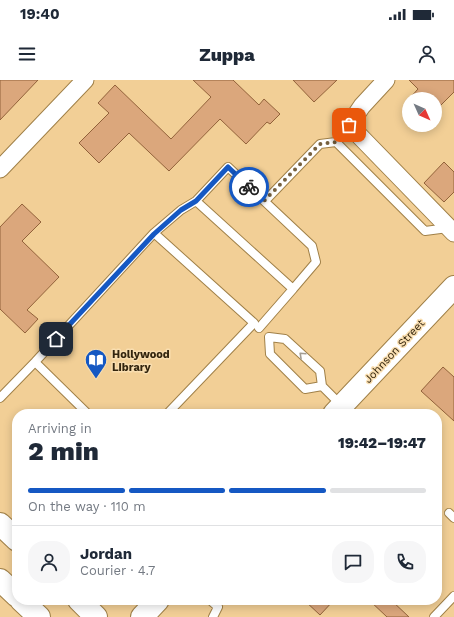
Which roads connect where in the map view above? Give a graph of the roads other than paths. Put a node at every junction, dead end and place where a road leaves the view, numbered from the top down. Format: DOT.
graph roads {
  1 [pos="85,80"];
  2 [pos="386,80"];
  3 [pos="349,125"];
  4 [pos="336,142"];
  5 [pos="0,169"];
  6 [pos="196,201"];
  7 [pos="264,201"];
  8 [pos="451,230"];
  9 [pos="154,234"];
  10 [pos="454,288"];
  11 [pos="293,289"];
  12 [pos="256,325"];
  13 [pos="269,338"];
  14 [pos="35,362"];
  15 [pos="322,386"];
  16 [pos="0,398"];
  17 [pos="83,409"];
  18 [pos="172,409"];
  19 [pos="337,409"];
  20 [pos="339,409"];
  21 [pos="0,524"];
  22 [pos="12,535"];
  23 [pos="0,580"];
  24 [pos="12,591"];
  25 [pos="454,596"];
  26 [pos="26,605"];
  27 [pos="84,605"];
  28 [pos="153,605"];
  29 [pos="216,605"];
  30 [pos="39,617"];
  31 [pos="96,617"];
  32 [pos="142,617"];
  33 [pos="213,617"];
  34 [pos="434,617"];
  1 -- 5 [label="street"];
  2 -- 3 [label="street"];
  3 -- 4 [label="lane"];
  3 -- 8 [label="street"];
  4 -- 7 [label="lane"];
  4 -- 8 [label="lane"];
  6 -- 7 [label="lane"];
  6 -- 9 [label="lane"];
  6 -- 11 [label="lane"];
  7 -- 11 [label="lane"];
  9 -- 12 [label="lane"];
  9 -- 14 [label="lane"];
  10 -- 20 [label="street, Johnson Street"];
  11 -- 12 [label="lane"];
  12 -- 13 [label="lane"];
  12 -- 18 [label="lane"];
  15 -- 13 [label="lane, one-way"];
  13 -- 15 [label="lane"];
  14 -- 16 [label="lane"];
  14 -- 17 [label="lane"];
  15 -- 19 [label="lane"];
  21 -- 22 [label="street"];
  23 -- 24 [label="street"];
  25 -- 34 [label="lane"];
  26 -- 30 [label="street"];
  27 -- 31 [label="street"];
  28 -- 32 [label="street"];
  29 -- 33 [label="lane"];
}
